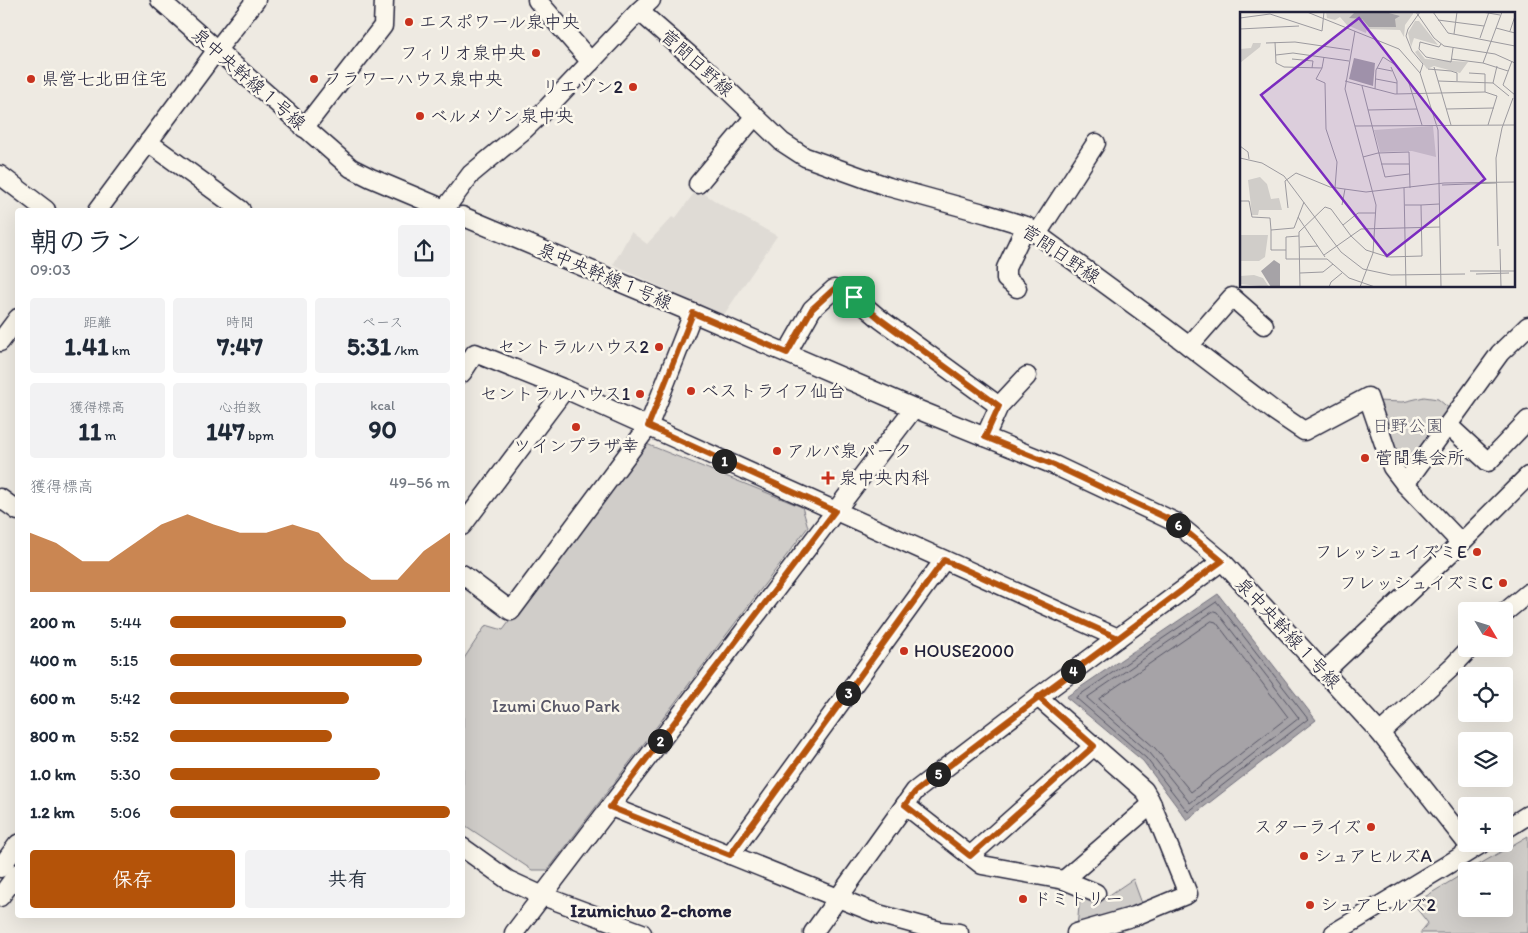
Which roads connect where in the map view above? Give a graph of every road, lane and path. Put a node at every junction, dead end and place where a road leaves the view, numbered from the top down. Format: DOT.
graph roads {
  1 [pos="160,0"];
  2 [pos="256,0"];
  3 [pos="384,0"];
  4 [pos="537,0"];
  5 [pos="645,5"];
  6 [pos="216,51"];
  7 [pos="591,62"];
  8 [pos="755,116"];
  9 [pos="304,128"];
  10 [pos="148,142"];
  11 [pos="1096,143"];
  12 [pos="0,175"];
  13 [pos="698,184"];
  14 [pos="43,208"];
  15 [pos="99,208"];
  16 [pos="238,208"];
  17 [pos="440,208"];
  18 [pos="446,208"];
  19 [pos="465,217"];
  20 [pos="1032,230"];
  21 [pos="1017,288"];
  22 [pos="693,313"];
  23 [pos="15,323"];
  24 [pos="1264,325"];
  25 [pos="1528,326"];
  26 [pos="6,337"];
  27 [pos="1189,346"];
  28 [pos="787,353"];
  29 [pos="465,368"];
  30 [pos="1027,376"];
  31 [pos="565,389"];
  32 [pos="999,406"];
  33 [pos="914,408"];
  34 [pos="1528,420"];
  35 [pos="1448,425"];
  36 [pos="648,426"];
  37 [pos="985,437"];
  38 [pos="1528,476"];
  39 [pos="1404,484"];
  40 [pos="0,498"];
  41 [pos="15,510"];
  42 [pos="835,511"];
  43 [pos="465,522"];
  44 [pos="1461,543"];
  45 [pos="944,560"];
  46 [pos="1222,561"];
  47 [pos="465,576"];
  48 [pos="1528,593"];
  49 [pos="1513,606"];
  50 [pos="1118,638"];
  51 [pos="1461,658"];
  52 [pos="1324,672"];
  53 [pos="1038,697"];
  54 [pos="1380,733"];
  55 [pos="1094,746"];
  56 [pos="1152,804"];
  57 [pos="905,805"];
  58 [pos="610,807"];
  59 [pos="1528,815"];
  60 [pos="1513,824"];
  61 [pos="1458,829"];
  62 [pos="15,848"];
  63 [pos="465,849"];
  64 [pos="1463,852"];
  65 [pos="730,855"];
  66 [pos="970,856"];
  67 [pos="0,868"];
  68 [pos="15,877"];
  69 [pos="1064,880"];
  70 [pos="1096,893"];
  71 [pos="542,896"];
  72 [pos="0,897"];
  73 [pos="838,899"];
  74 [pos="514,933"];
  75 [pos="642,933"];
  76 [pos="813,933"];
  77 [pos="959,933"];
  78 [pos="1076,933"];
  79 [pos="1334,933"];
  1 -- 6 [label="street, 泉中央幹線１号線"];
  2 -- 6 [label="street"];
  3 -- 9 [label="street"];
  4 -- 7 [label="street"];
  5 -- 7 [label="street"];
  5 -- 8 [label="street, 菅間日野線"];
  6 -- 9 [label="street, 泉中央幹線１号線"];
  6 -- 10 [label="street"];
  7 -- 18 [label="street"];
  8 -- 13 [label="street"];
  8 -- 20 [label="street, 菅間日野線"];
  9 -- 17 [label="street, 泉中央幹線１号線"];
  10 -- 15 [label="street"];
  10 -- 16 [label="street"];
  11 -- 20 [label="street"];
  12 -- 14 [label="street"];
  19 -- 22 [label="street, 泉中央幹線１号線"];
  20 -- 21 [label="street"];
  20 -- 27 [label="street, 菅間日野線"];
  22 -- 28 [label="street, 泉中央幹線１号線"];
  22 -- 36 [label="street"];
  23 -- 26 [label="street"];
  24 -- 27 [label="street"];
  25 -- 35 [label="street"];
  27 -- 39 [label="street, 菅間日野線"];
  28 -- 32 [label="street"];
  28 -- 33 [label="street, 泉中央幹線１号線"];
  29 -- 31 [label="street"];
  30 -- 32 [label="street"];
  31 -- 36 [label="street"];
  31 -- 43 [label="street"];
  32 -- 37 [label="street"];
  33 -- 37 [label="street, 泉中央幹線１号線"];
  33 -- 42 [label="street"];
  34 -- 35 [label="street"];
  35 -- 39 [label="street"];
  36 -- 42 [label="street"];
  36 -- 47 [label="street"];
  37 -- 46 [label="street, 泉中央幹線１号線"];
  38 -- 44 [label="street"];
  39 -- 44 [label="street"];
  40 -- 41 [label="street"];
  42 -- 45 [label="street"];
  42 -- 58 [label="street"];
  44 -- 52 [label="street"];
  45 -- 50 [label="street"];
  45 -- 65 [label="street"];
  46 -- 50 [label="street"];
  46 -- 52 [label="street, 泉中央幹線１号線"];
  48 -- 49 [label="street"];
  50 -- 53 [label="street"];
  51 -- 54 [label="street"];
  52 -- 54 [label="street, 泉中央幹線１号線"];
  53 -- 55 [label="street"];
  53 -- 57 [label="street"];
  54 -- 61 [label="street, 泉中央幹線１号線"];
  55 -- 56 [label="street"];
  55 -- 66 [label="street"];
  56 -- 69 [label="street"];
  56 -- 78 [label="street"];
  57 -- 66 [label="street"];
  57 -- 73 [label="street"];
  58 -- 65 [label="street"];
  58 -- 71 [label="street"];
  59 -- 60 [label="street"];
  62 -- 67 [label="street"];
  63 -- 71 [label="street"];
  64 -- 79 [label="street"];
  65 -- 73 [label="street"];
  66 -- 69 [label="street"];
  68 -- 72 [label="street"];
  69 -- 70 [label="street"];
  71 -- 74 [label="street"];
  71 -- 75 [label="street"];
  73 -- 76 [label="street"];
  73 -- 77 [label="street"];
}
